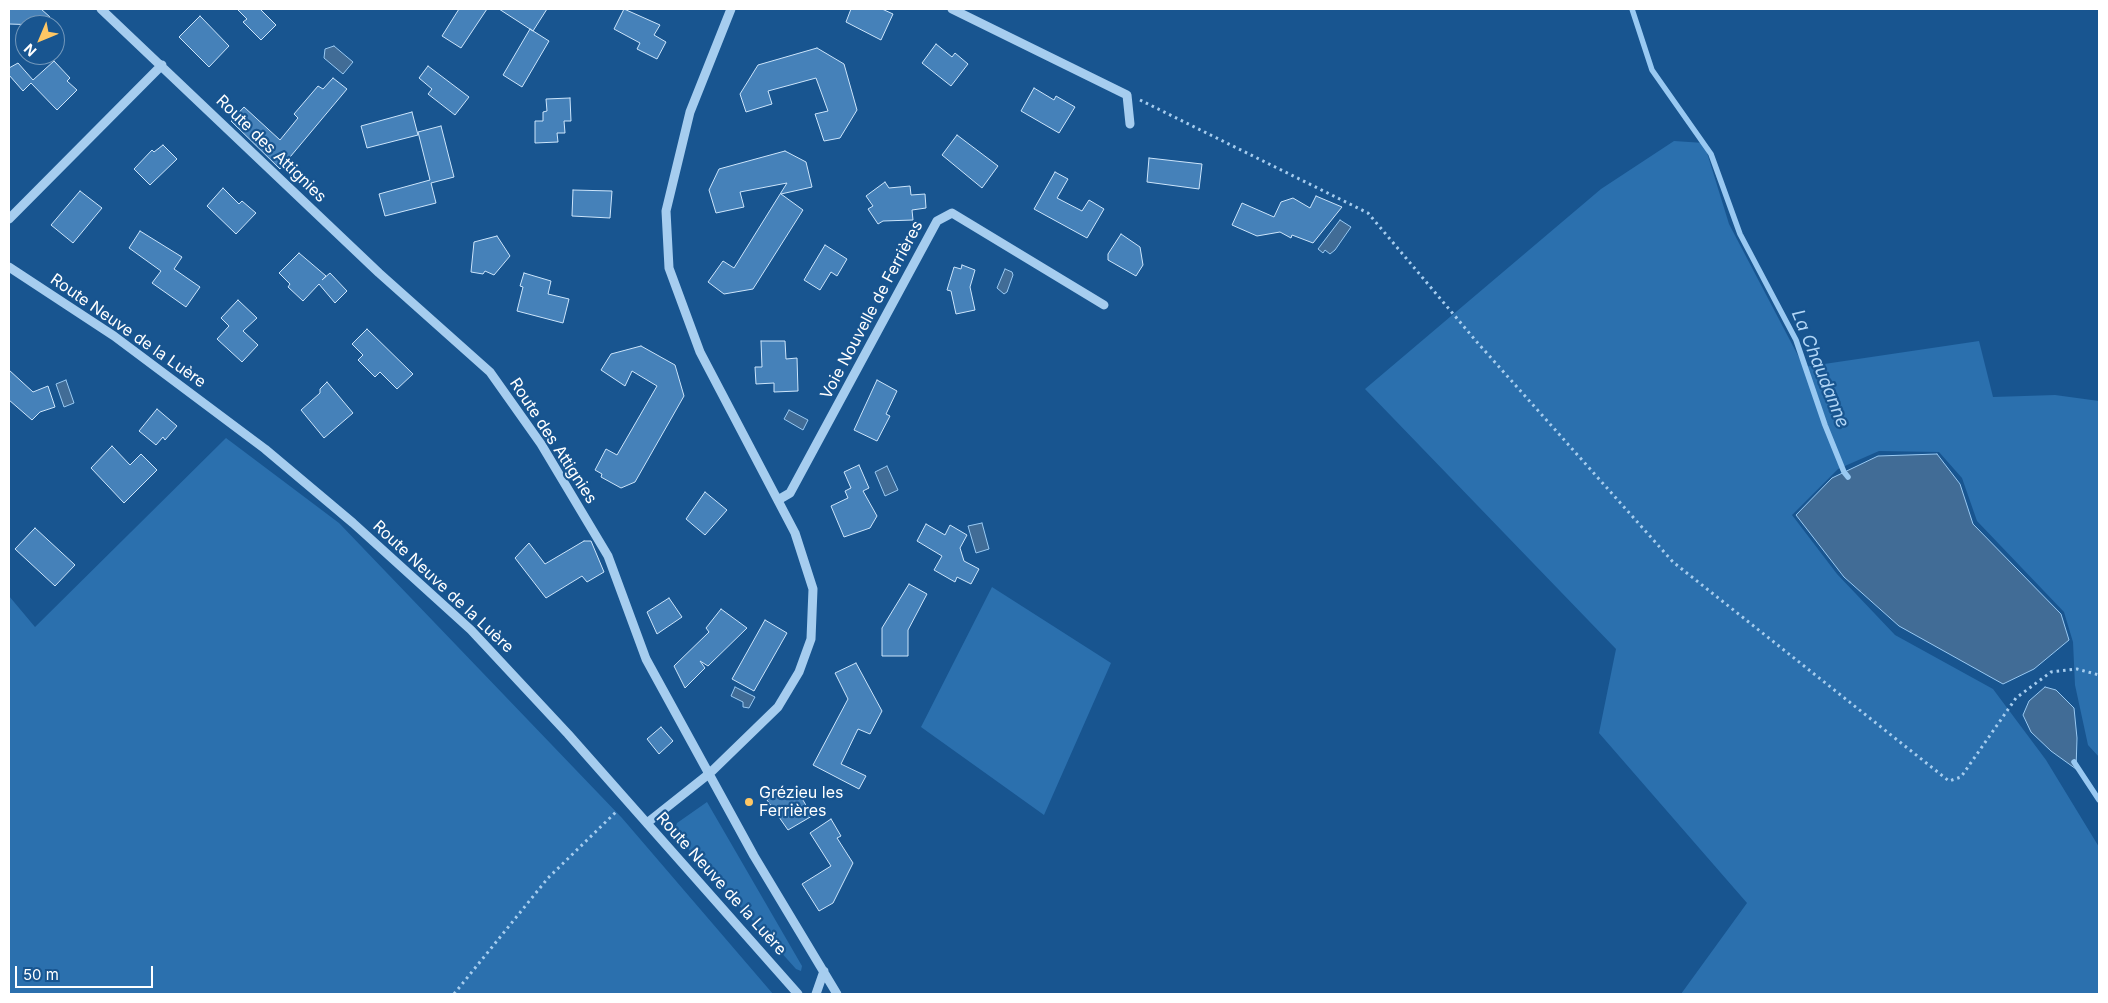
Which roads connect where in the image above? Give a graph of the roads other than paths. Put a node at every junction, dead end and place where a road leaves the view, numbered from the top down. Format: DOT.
graph roads {
  1 [pos="101,9"];
  2 [pos="731,9"];
  3 [pos="952,9"];
  4 [pos="162,65"];
  5 [pos="1130,124"];
  6 [pos="9,219"];
  7 [pos="9,268"];
  8 [pos="1104,305"];
  9 [pos="778,500"];
  10 [pos="710,773"];
  11 [pos="647,823"];
  12 [pos="824,971"];
  13 [pos="798,994"];
  14 [pos="816,994"];
  15 [pos="837,994"];
  1 -- 4 [label="street, Route des Attignies"];
  2 -- 9 [label="street"];
  3 -- 5 [label="street"];
  4 -- 6 [label="street"];
  4 -- 10 [label="street, Route des Attignies"];
  7 -- 11 [label="street, Route Neuve de la Luère"];
  8 -- 9 [label="street, Voie Nouvelle de Ferrières"];
  9 -- 10 [label="street"];
  10 -- 11 [label="street"];
  10 -- 12 [label="street, Route des Attignies"];
  11 -- 13 [label="street, Route Neuve de la Luère"];
  12 -- 14 [label="street"];
  12 -- 15 [label="street, Route des Attignies"];
}
